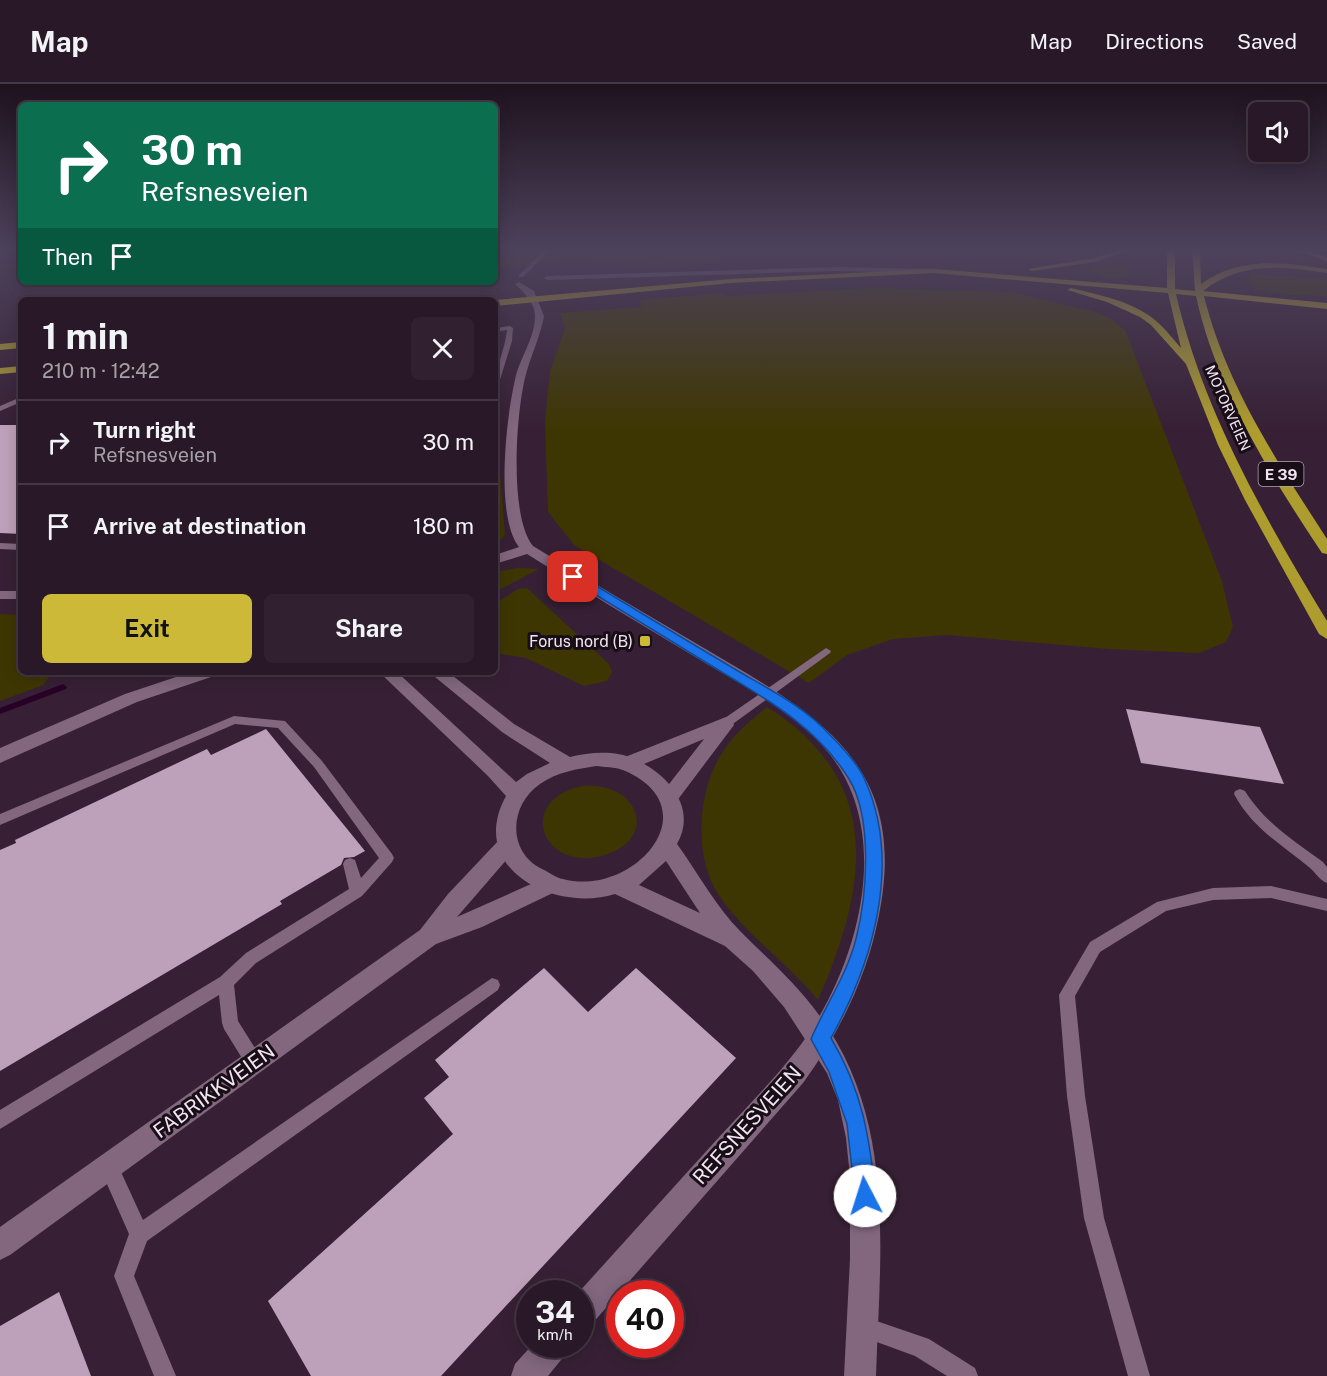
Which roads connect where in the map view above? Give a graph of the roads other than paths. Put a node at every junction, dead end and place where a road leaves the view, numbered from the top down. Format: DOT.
graph roads {
  1 [pos="540,308"];
  2 [pos="1127,308"];
  3 [pos="1174,308"];
  4 [pos="1204,308"];
  5 [pos="498,330"];
  6 [pos="18,345"];
  7 [pos="0,347"];
  8 [pos="18,355"];
  9 [pos="0,356"];
  10 [pos="18,360"];
  11 [pos="0,361"];
  12 [pos="1190,364"];
  13 [pos="18,370"];
  14 [pos="0,371"];
  15 [pos="498,373"];
  16 [pos="18,400"];
  17 [pos="0,409"];
  18 [pos="0,546"];
  19 [pos="18,547"];
  20 [pos="528,549"];
  21 [pos="1327,550"];
  22 [pos="498,559"];
  23 [pos="0,585"];
  24 [pos="18,585"];
  25 [pos="0,595"];
  26 [pos="18,596"];
  27 [pos="1327,634"];
  28 [pos="826,651"];
  29 [pos="158,675"];
  30 [pos="199,675"];
  31 [pos="390,675"];
  32 [pos="441,675"];
  33 [pos="767,693"];
  34 [pos="131,698"];
  35 [pos="726,723"];
  36 [pos="0,756"];
  37 [pos="566,763"];
  38 [pos="627,764"];
  39 [pos="1240,794"];
  40 [pos="516,795"];
  41 [pos="669,797"];
  42 [pos="0,820"];
  43 [pos="507,845"];
  44 [pos="668,847"];
  45 [pos="350,864"];
  46 [pos="1327,877"];
  47 [pos="549,885"];
  48 [pos="618,885"];
  49 [pos="357,892"];
  50 [pos="1327,905"];
  51 [pos="428,937"];
  52 [pos="733,939"];
  53 [pos="226,982"];
  54 [pos="492,985"];
  55 [pos="820,1039"];
  56 [pos="254,1062"];
  57 [pos="0,1120"];
  58 [pos="108,1166"];
  59 [pos="139,1234"];
  60 [pos="0,1245"];
  61 [pos="594,1298"];
  62 [pos="861,1327"];
  63 [pos="542,1358"];
  64 [pos="165,1376"];
  65 [pos="527,1376"];
  66 [pos="860,1376"];
  67 [pos="968,1376"];
  68 [pos="1139,1376"];
  1 -- 20 [label="street"];
  2 -- 12 [label="highway, E 39"];
  3 -- 12 [label="highway, MOTORVEIEN / E 39"];
  4 -- 21 [label="highway, MOTORVEIEN / E 39"];
  5 -- 15 [label="lane"];
  6 -- 7 [label="highway"];
  8 -- 9 [label="highway"];
  10 -- 11 [label="highway"];
  12 -- 27 [label="highway, MOTORVEIEN / E 39"];
  13 -- 14 [label="street"];
  16 -- 17 [label="lane"];
  18 -- 19 [label="lane"];
  20 -- 22 [label="street"];
  20 -- 33 [label="street, REFSNESVEIEN"];
  23 -- 24 [label="street"];
  25 -- 26 [label="street"];
  28 -- 33 [label="lane"];
  29 -- 34 [label="street"];
  30 -- 34 [label="street"];
  31 -- 40 [label="street"];
  32 -- 37 [label="street"];
  33 -- 35 [label="lane"];
  33 -- 55 [label="street, REFSNESVEIEN"];
  34 -- 36 [label="street"];
  35 -- 38 [label="street"];
  35 -- 41 [label="street"];
  37 -- 38 [label="street"];
  37 -- 40 [label="street"];
  38 -- 41 [label="street"];
  39 -- 46 [label="lane"];
  40 -- 43 [label="street"];
  41 -- 44 [label="street"];
  42 -- 49 [label="lane"];
  43 -- 47 [label="street"];
  43 -- 51 [label="street, FABRIKKVEIEN"];
  44 -- 48 [label="street"];
  44 -- 52 [label="street"];
  45 -- 49 [label="lane"];
  47 -- 48 [label="street"];
  47 -- 51 [label="street, FABRIKKVEIEN"];
  48 -- 52 [label="street"];
  49 -- 53 [label="lane"];
  50 -- 68 [label="lane"];
  51 -- 56 [label="street, FABRIKKVEIEN"];
  52 -- 55 [label="street"];
  53 -- 56 [label="lane"];
  53 -- 57 [label="lane"];
  54 -- 59 [label="lane"];
  55 -- 61 [label="street, REFSNESVEIEN"];
  55 -- 62 [label="street"];
  56 -- 58 [label="street, FABRIKKVEIEN"];
  58 -- 59 [label="lane"];
  58 -- 60 [label="street, FABRIKKVEIEN"];
  59 -- 64 [label="lane"];
  62 -- 66 [label="street"];
  62 -- 67 [label="lane"];
  63 -- 65 [label="street"];
}
